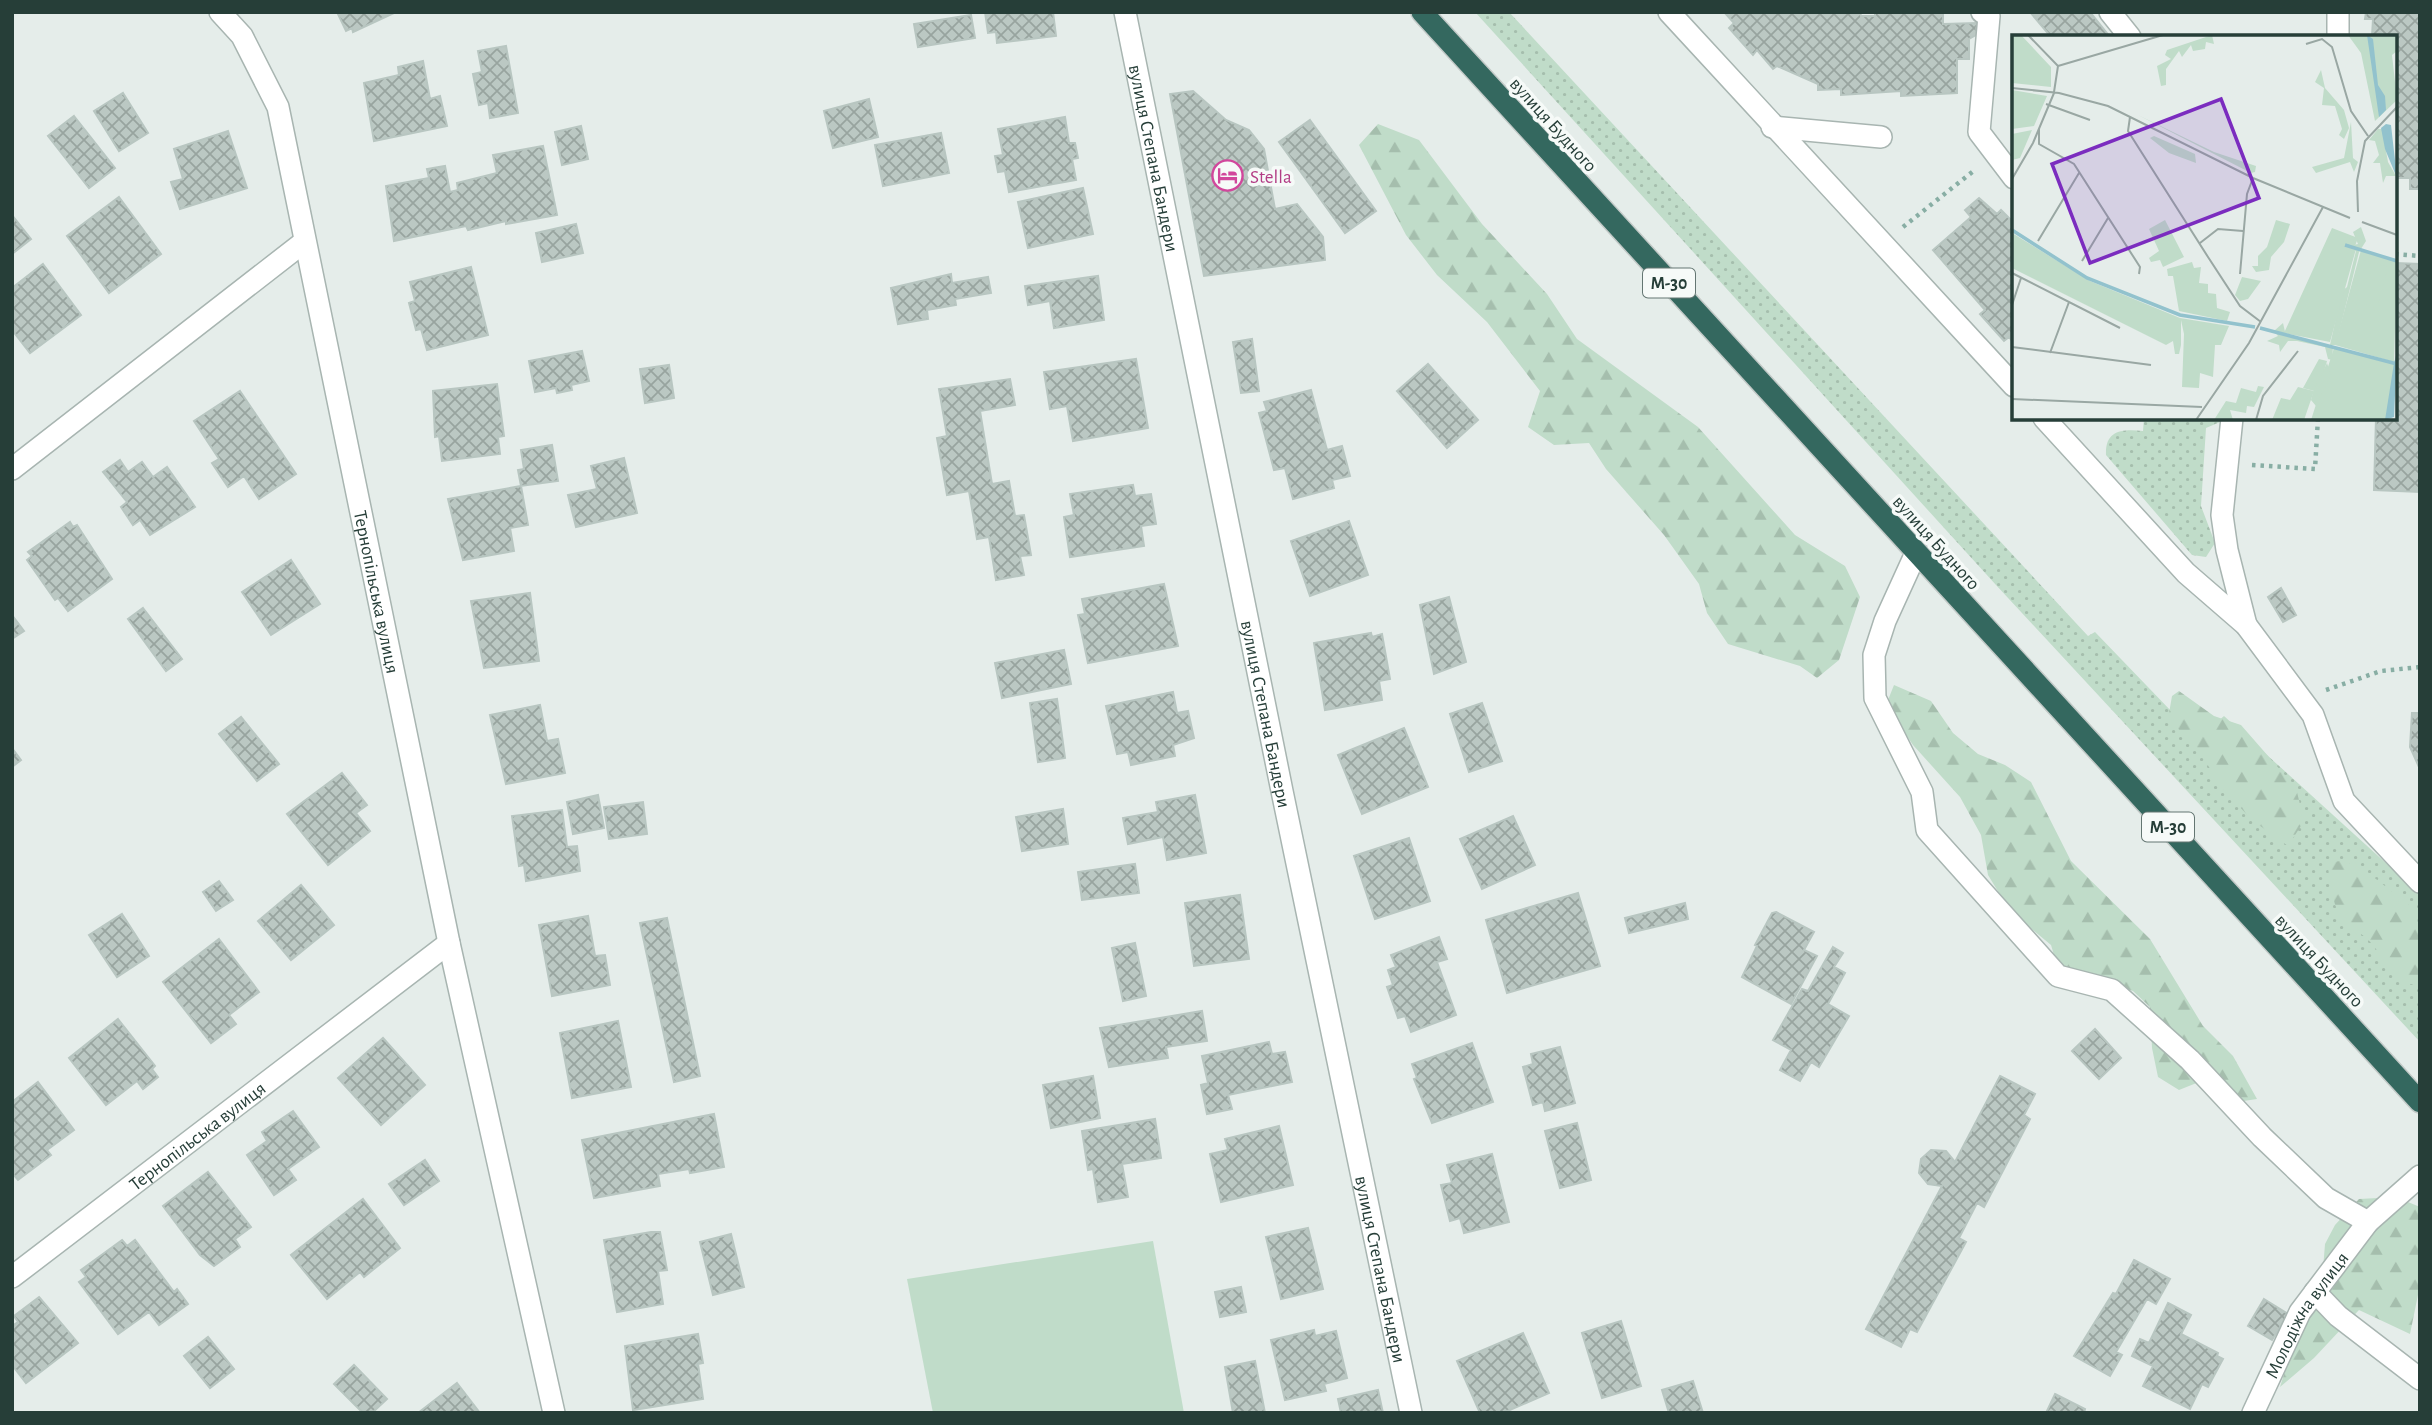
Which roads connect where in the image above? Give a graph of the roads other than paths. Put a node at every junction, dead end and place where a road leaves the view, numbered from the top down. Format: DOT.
graph roads {
  1 [pos="220,12"];
  2 [pos="1125,12"];
  3 [pos="1422,12"];
  4 [pos="1669,12"];
  5 [pos="1982,12"];
  6 [pos="2110,12"];
  7 [pos="2338,12"];
  8 [pos="2128,35"];
  9 [pos="2338,35"];
  10 [pos="1772,127"];
  11 [pos="1881,137"];
  12 [pos="2012,175"];
  13 [pos="304,242"];
  14 [pos="2012,384"];
  15 [pos="2232,420"];
  16 [pos="2054,421"];
  17 [pos="12,469"];
  18 [pos="1916,553"];
  19 [pos="2246,625"];
  20 [pos="2420,883"];
  21 [pos="449,943"];
  22 [pos="2420,1102"];
  23 [pos="2420,1177"];
  24 [pos="2368,1222"];
  25 [pos="12,1277"];
  26 [pos="2315,1293"];
  27 [pos="2420,1379"];
  28 [pos="554,1413"];
  29 [pos="1411,1413"];
  30 [pos="2253,1413"];
  1 -- 13 [label="street, Тернопільська вулиця"];
  2 -- 29 [label="street, вулиця Степана Бандери"];
  3 -- 18 [label="highway, вулиця Будного / М-30"];
  4 -- 10 [label="street"];
  5 -- 12 [label="street"];
  6 -- 8 [label="street"];
  7 -- 9 [label="street"];
  10 -- 11 [label="street"];
  10 -- 14 [label="street"];
  13 -- 17 [label="street"];
  13 -- 21 [label="street, Тернопільська вулиця"];
  15 -- 19 [label="street"];
  16 -- 19 [label="street"];
  18 -- 22 [label="highway, вулиця Будного / М-30"];
  18 -- 24 [label="street"];
  19 -- 20 [label="street"];
  21 -- 25 [label="street, Тернопільська вулиця"];
  21 -- 28 [label="street, Тернопільська вулиця"];
  23 -- 24 [label="street, Молодіжна вулиця"];
  24 -- 26 [label="street, Молодіжна вулиця"];
  26 -- 27 [label="street"];
  26 -- 30 [label="street, Молодіжна вулиця"];
}
